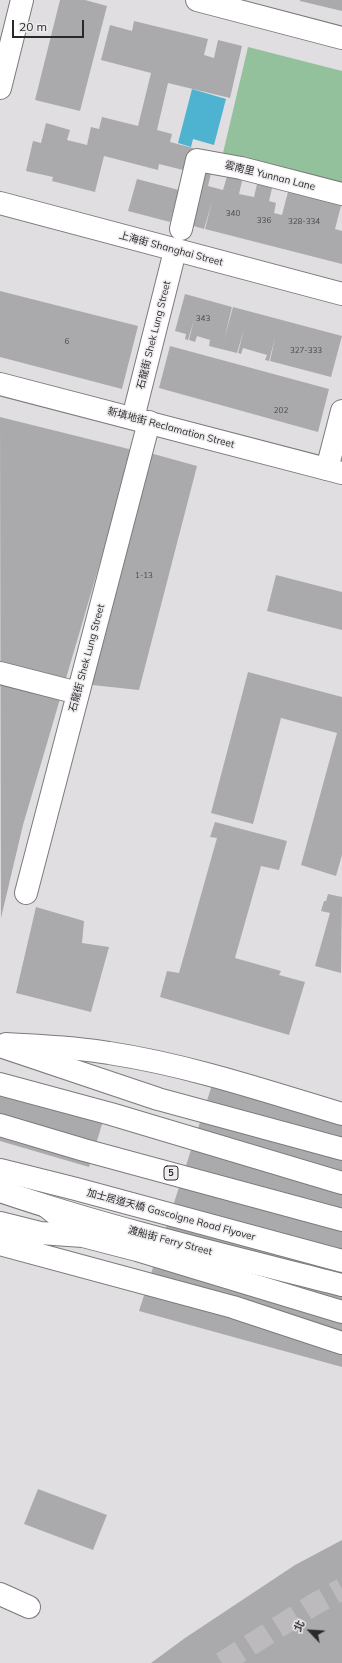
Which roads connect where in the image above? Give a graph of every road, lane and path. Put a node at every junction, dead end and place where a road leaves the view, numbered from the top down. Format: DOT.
graph roads {
  1 [pos="22,0"];
  2 [pos="196,0"];
  3 [pos="342,38"];
  4 [pos="0,88"];
  5 [pos="342,194"];
  6 [pos="0,203"];
  7 [pos="181,229"];
  8 [pos="175,251"];
  9 [pos="342,294"];
  10 [pos="0,384"];
  11 [pos="342,411"];
  12 [pos="141,420"];
  13 [pos="335,471"];
  14 [pos="0,673"];
  15 [pos="78,693"];
  16 [pos="26,893"];
  17 [pos="0,1044"];
  18 [pos="0,1084"];
  19 [pos="342,1114"];
  20 [pos="0,1125"];
  21 [pos="342,1149"];
  22 [pos="0,1170"];
  23 [pos="342,1183"];
  24 [pos="0,1191"];
  25 [pos="47,1207"];
  26 [pos="342,1220"];
  27 [pos="0,1223"];
  28 [pos="83,1236"];
  29 [pos="0,1244"];
  30 [pos="342,1261"];
  31 [pos="342,1285"];
  32 [pos="342,1312"];
  33 [pos="342,1344"];
  34 [pos="0,1594"];
  35 [pos="29,1607"];
  1 -- 4 [label="main road"];
  2 -- 3 [label="main road"];
  5 -- 7 [label="main road, 雲南里 Yunnan Lane"];
  6 -- 8 [label="main road, 上海街 Shanghai Street"];
  8 -- 9 [label="main road, 上海街 Shanghai Street"];
  8 -- 12 [label="main road, 石龍街 Shek Lung Street"];
  10 -- 12 [label="main road, 新填地街 Reclamation Street"];
  11 -- 13 [label="main road"];
  12 -- 13 [label="main road, 新填地街 Reclamation Street"];
  12 -- 15 [label="main road, 石龍街 Shek Lung Street"];
  14 -- 15 [label="main road"];
  15 -- 16 [label="main road, 石龍街 Shek Lung Street"];
  17 -- 19 [label="main road"];
  17 -- 21 [label="main road"];
  18 -- 23 [label="main road"];
  20 -- 26 [label="main road, 5"];
  22 -- 30 [label="main road, 加士居道天橋 Gascoigne Road Flyover"];
  24 -- 25 [label="main road, 渡船街 Ferry Street"];
  25 -- 28 [label="main road"];
  25 -- 31 [label="main road, 渡船街 Ferry Street"];
  27 -- 28 [label="main road"];
  28 -- 32 [label="main road"];
  29 -- 33 [label="main road"];
  34 -- 35 [label="main road"];
}
